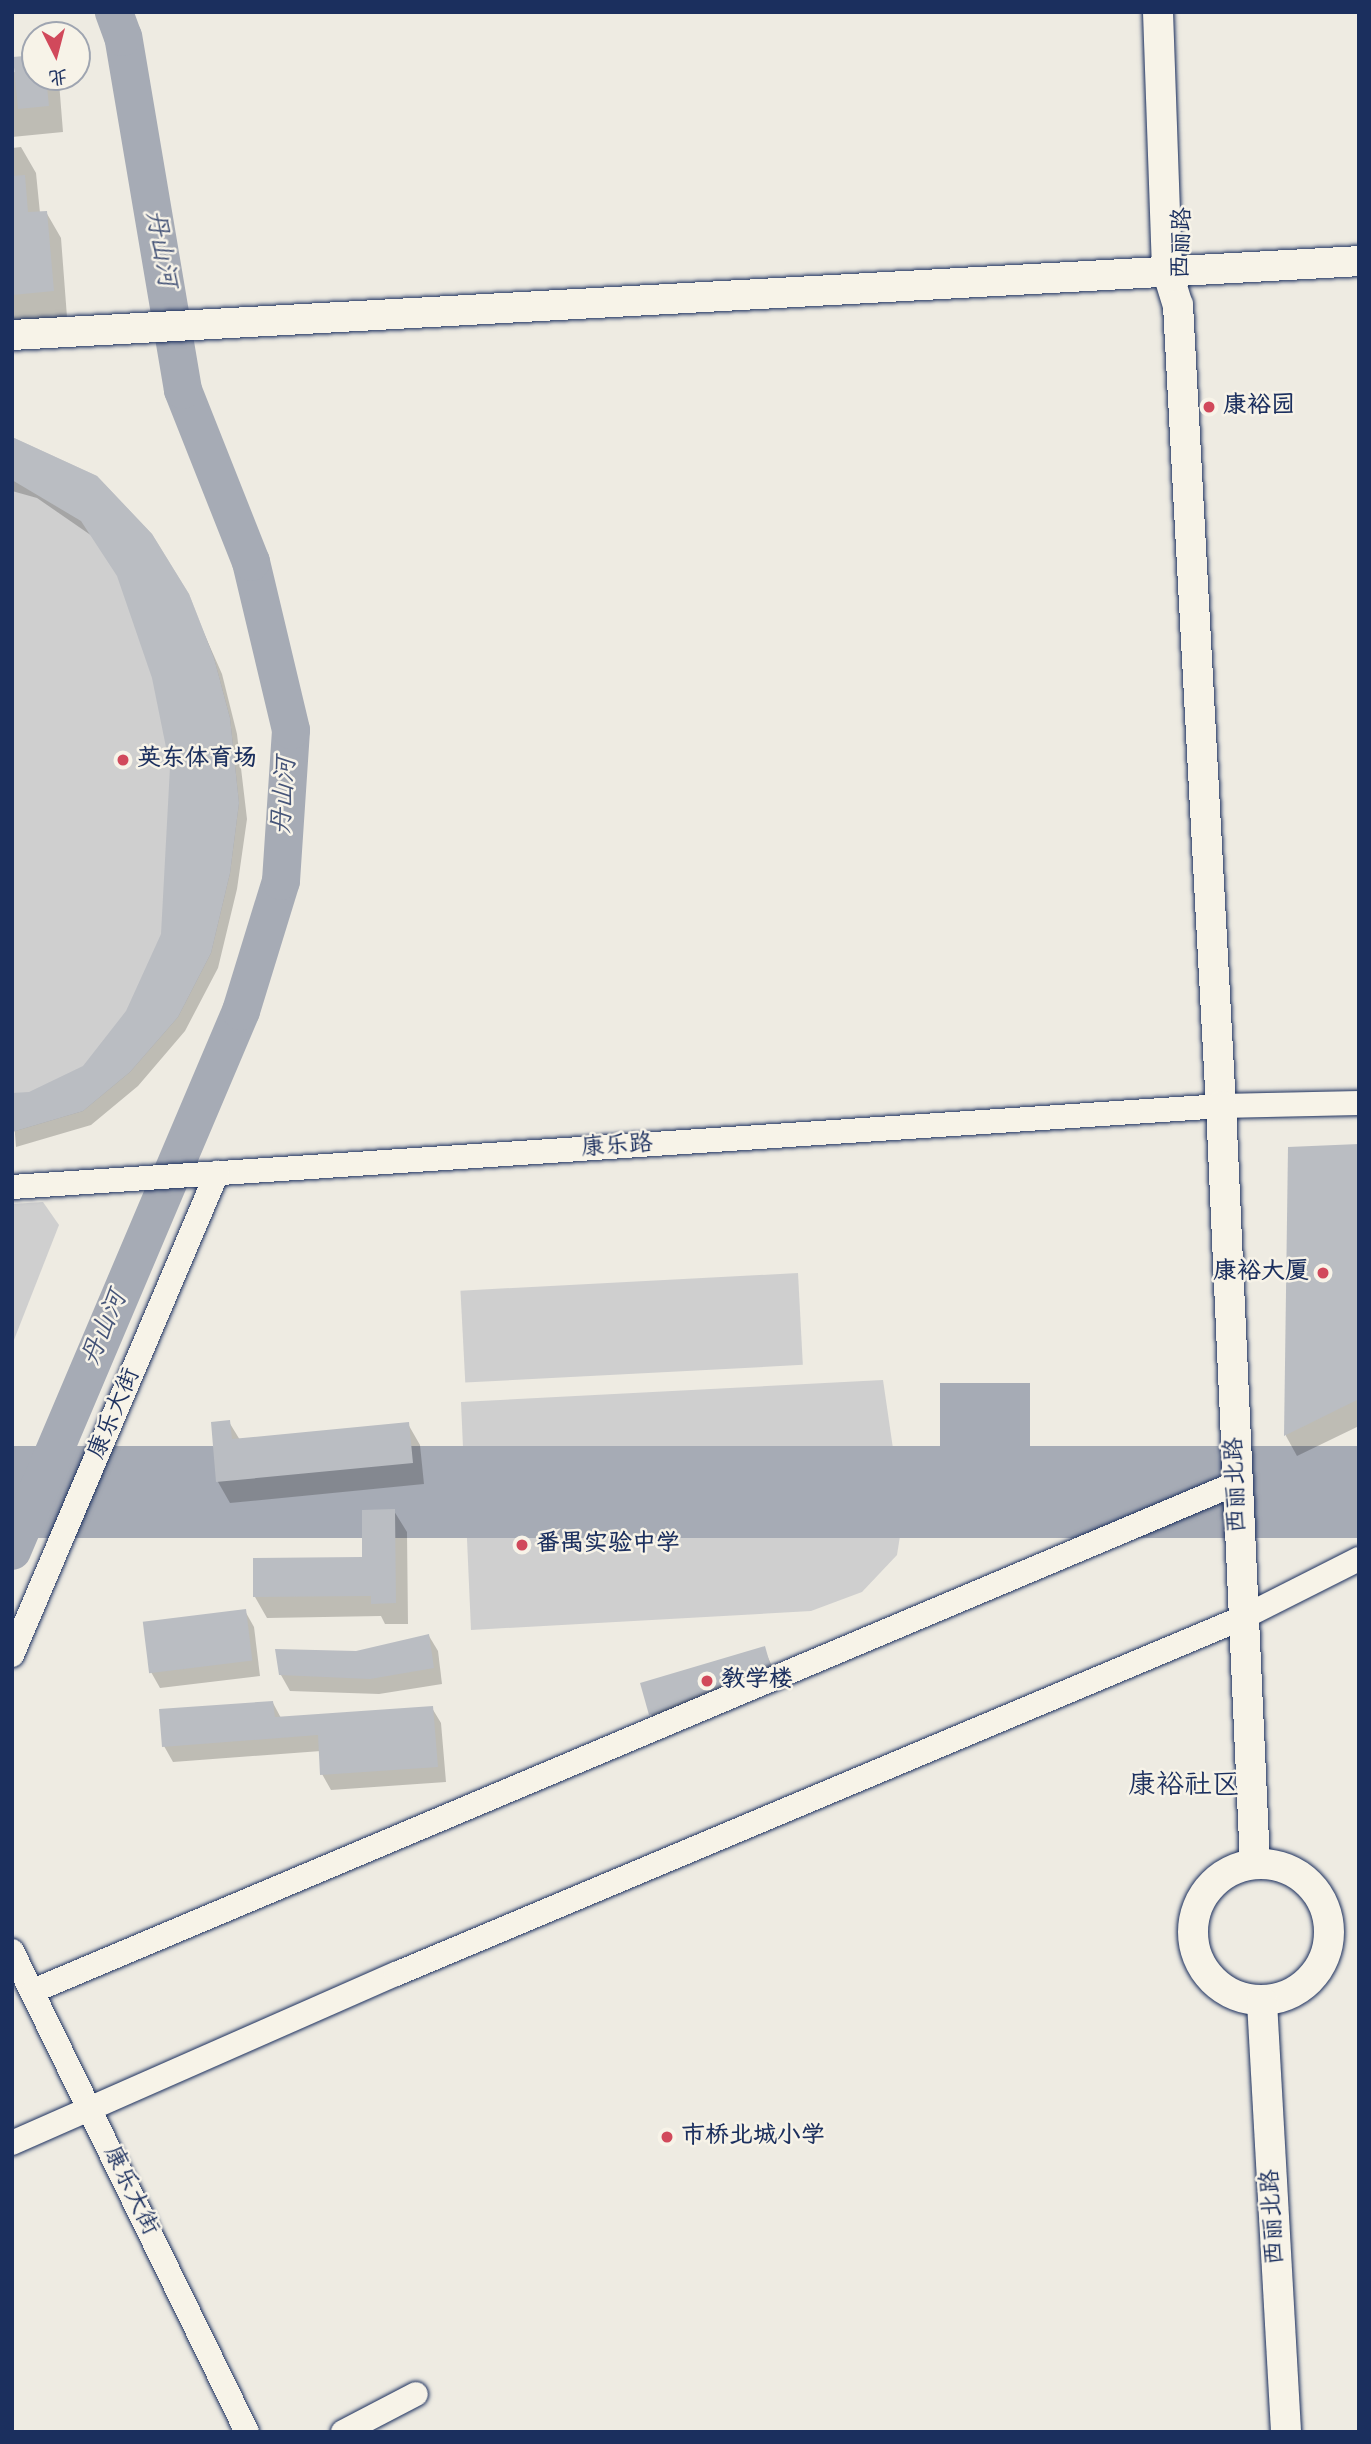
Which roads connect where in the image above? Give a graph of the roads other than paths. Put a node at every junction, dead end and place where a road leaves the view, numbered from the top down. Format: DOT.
graph roads {
  1 [pos="1158,12"];
  2 [pos="1179,12"];
  3 [pos="1359,261"];
  4 [pos="1177,269"];
  5 [pos="12,335"];
  6 [pos="1359,1103"];
  7 [pos="1222,1106"];
  8 [pos="205,1174"];
  9 [pos="12,1187"];
  10 [pos="1237,1483"];
  11 [pos="1359,1559"];
  12 [pos="1242,1618"];
  13 [pos="12,1655"];
  14 [pos="1255,1863"];
  15 [pos="12,1951"];
  16 [pos="33,1991"];
  17 [pos="1262,2002"];
  18 [pos="85,2100"];
  19 [pos="12,2143"];
  20 [pos="416,2394"];
  21 [pos="247,2432"];
  22 [pos="343,2432"];
  23 [pos="1286,2432"];
  1 -- 4 [label="street, 西丽路"];
  2 -- 4 [label="street, 西丽路"];
  3 -- 4 [label="street"];
  4 -- 5 [label="street"];
  4 -- 7 [label="street, 西丽路"];
  6 -- 7 [label="street, 康乐路"];
  7 -- 8 [label="street, 康乐路"];
  7 -- 10 [label="street, 西丽北路"];
  8 -- 9 [label="street, 康乐路"];
  8 -- 13 [label="street, 康乐大街"];
  10 -- 12 [label="street, 西丽北路"];
  10 -- 16 [label="street"];
  11 -- 12 [label="street"];
  12 -- 14 [label="street, 西丽北路"];
  12 -- 18 [label="street"];
  14 -- 17 [label="street"];
  14 -- 17 [label="street"];
  15 -- 16 [label="street, 康乐大街"];
  16 -- 18 [label="street, 康乐大街"];
  17 -- 23 [label="street, 西丽北路"];
  18 -- 19 [label="street"];
  18 -- 21 [label="street, 康乐大街"];
  20 -- 22 [label="street"];
}
